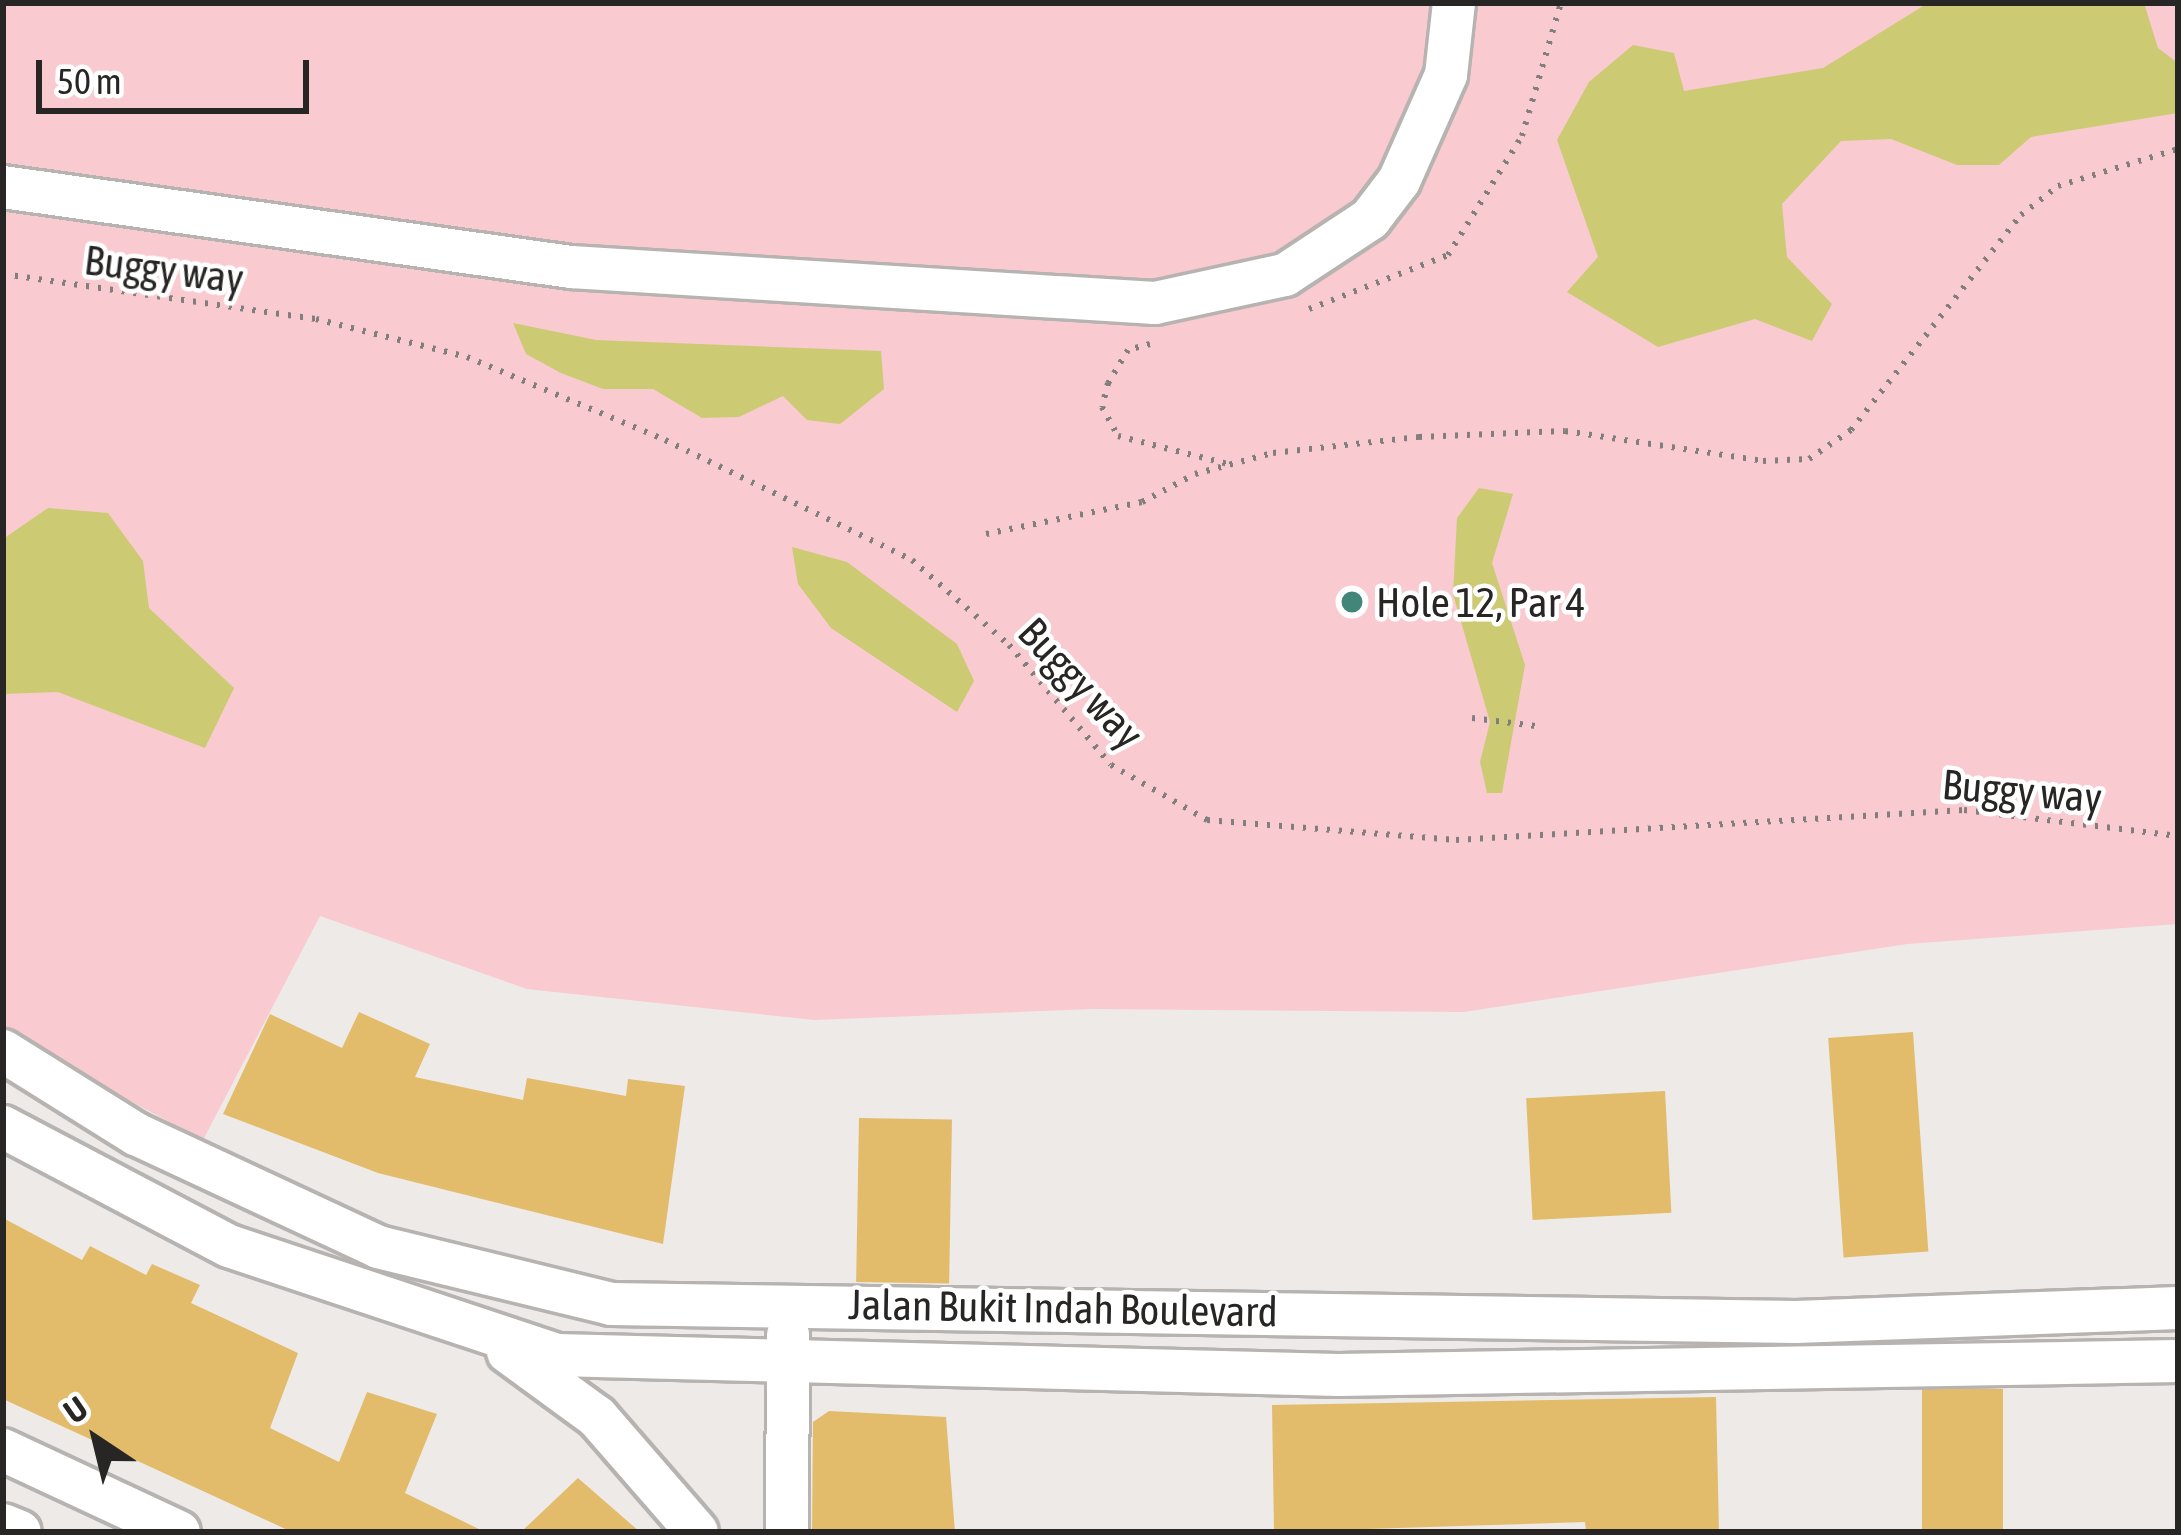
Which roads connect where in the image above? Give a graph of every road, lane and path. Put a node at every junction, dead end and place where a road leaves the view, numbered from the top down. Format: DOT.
graph roads {
  1 [pos="1454,3"];
  2 [pos="2178,149"];
  3 [pos="3,188"];
  4 [pos="3,274"];
  5 [pos="986,534"];
  6 [pos="1472,718"];
  7 [pos="1536,726"];
  8 [pos="2178,836"];
  9 [pos="3,1051"];
  10 [pos="3,1126"];
  11 [pos="774,1302"];
  12 [pos="2178,1308"];
  13 [pos="1796,1322"];
  14 [pos="493,1340"];
  15 [pos="2178,1361"];
  16 [pos="772,1362"];
  17 [pos="1792,1364"];
  18 [pos="3,1450"];
  19 [pos="3,1525"];
  20 [pos="20,1532"];
  21 [pos="179,1532"];
  22 [pos="697,1532"];
  23 [pos="758,1532"];
  24 [pos="787,1532"];
  1 -- 3 [label="street"];
  2 -- 5 [label="path"];
  4 -- 8 [label="path, Buggy way"];
  6 -- 7 [label="path"];
  9 -- 11 [label="street, Jalan Bukit Indah Boulevard"];
  10 -- 14 [label="street"];
  11 -- 13 [label="street, Jalan Bukit Indah Boulevard"];
  11 -- 16 [label="street"];
  12 -- 13 [label="street, Jalan Bukit Indah Boulevard"];
  13 -- 17 [label="street"];
  14 -- 16 [label="street"];
  14 -- 22 [label="street"];
  15 -- 17 [label="street"];
  16 -- 17 [label="street"];
  16 -- 23 [label="street"];
  16 -- 24 [label="street"];
  18 -- 21 [label="street"];
  19 -- 20 [label="street"];
}
